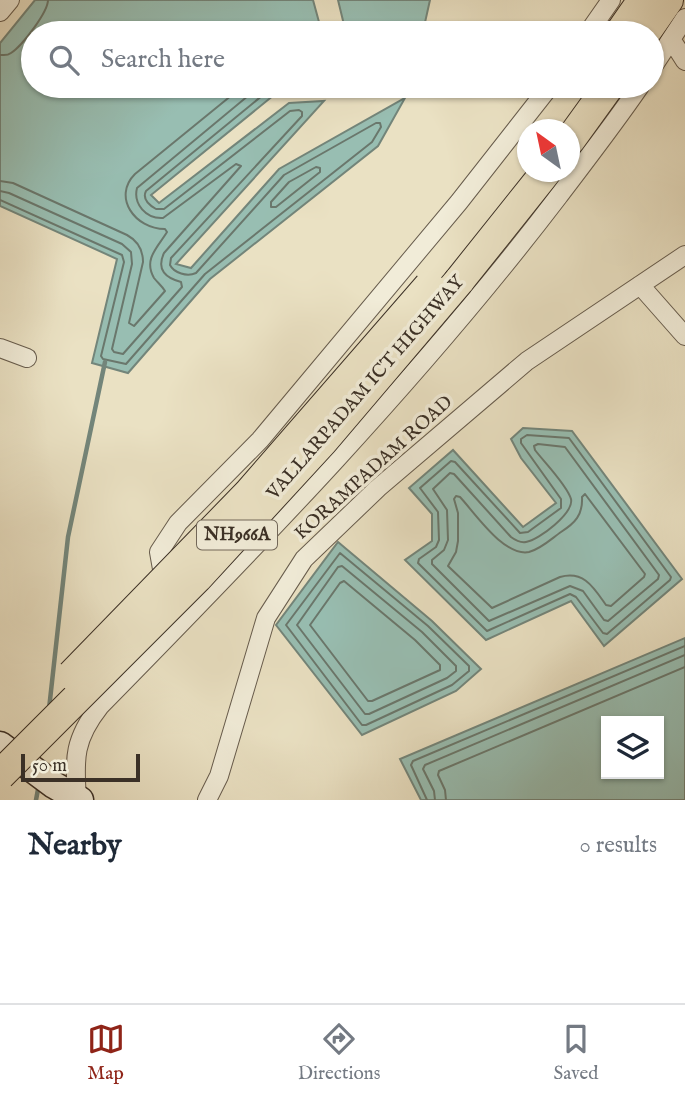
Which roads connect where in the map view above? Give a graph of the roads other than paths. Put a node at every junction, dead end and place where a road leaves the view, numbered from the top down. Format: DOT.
graph roads {
  1 [pos="10,0"];
  2 [pos="611,0"];
  3 [pos="643,0"];
  4 [pos="668,0"];
  5 [pos="0,12"];
  6 [pos="685,18"];
  7 [pos="596,21"];
  8 [pos="628,21"];
  9 [pos="662,21"];
  10 [pos="664,32"];
  11 [pos="664,42"];
  12 [pos="685,61"];
  13 [pos="541,98"];
  14 [pos="575,98"];
  15 [pos="600,98"];
  16 [pos="631,98"];
  17 [pos="560,119"];
  18 [pos="580,125"];
  19 [pos="517,179"];
  20 [pos="537,182"];
  21 [pos="685,255"];
  22 [pos="450,277"];
  23 [pos="640,285"];
  24 [pos="685,335"];
  25 [pos="0,348"];
  26 [pos="27,358"];
  27 [pos="186,618"];
  28 [pos="0,746"];
  29 [pos="0,775"];
  30 [pos="79,799"];
  31 [pos="207,800"];
  1 -- 5 [label="street"];
  2 -- 7 [label="street"];
  3 -- 8 [label="highway"];
  4 -- 9 [label="highway"];
  6 -- 10 [label="street"];
  11 -- 12 [label="street"];
  13 -- 27 [label="street"];
  14 -- 17 [label="highway"];
  15 -- 18 [label="highway"];
  16 -- 27 [label="street"];
  19 -- 22 [label="highway, VALLARPADAM ICT HIGHWAY / NH966A"];
  20 -- 22 [label="highway, VALLARPADAM ICT HIGHWAY / NH966A"];
  21 -- 23 [label="street, KORAMPADAM ROAD"];
  22 -- 28 [label="highway, VALLARPADAM ICT HIGHWAY / NH966A, bridge"];
  22 -- 29 [label="highway, VALLARPADAM ICT HIGHWAY / NH966A, bridge"];
  23 -- 24 [label="street"];
  23 -- 31 [label="street, KORAMPADAM ROAD"];
  25 -- 26 [label="street"];
  27 -- 30 [label="street"];
  28 -- 30 [label="main road"];
}
